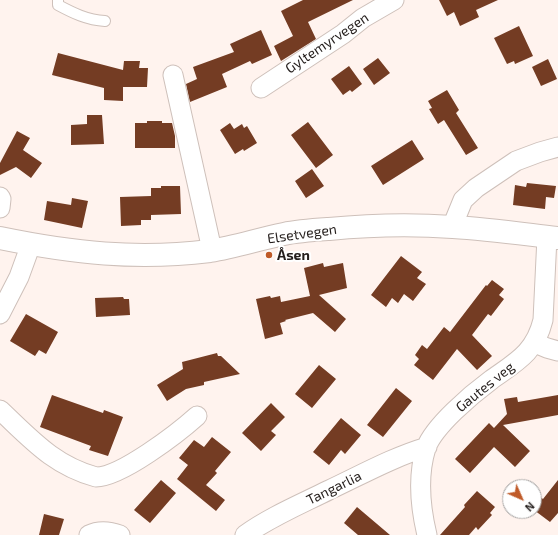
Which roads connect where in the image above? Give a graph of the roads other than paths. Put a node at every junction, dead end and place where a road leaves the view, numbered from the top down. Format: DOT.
graph roads {
  1 [pos="58,0"];
  2 [pos="394,0"];
  3 [pos="105,22"];
  4 [pos="173,75"];
  5 [pos="260,88"];
  6 [pos="558,147"];
  7 [pos="0,197"];
  8 [pos="0,208"];
  9 [pos="452,227"];
  10 [pos="0,238"];
  11 [pos="553,238"];
  12 [pos="31,244"];
  13 [pos="212,250"];
  14 [pos="0,314"];
  15 [pos="535,343"];
  16 [pos="558,351"];
  17 [pos="0,410"];
  18 [pos="197,416"];
  19 [pos="427,447"];
  20 [pos="89,535"];
  21 [pos="120,535"];
  22 [pos="245,535"];
  23 [pos="427,535"];
  1 -- 3 [label="lane"];
  2 -- 5 [label="street, Gyltemyrvegen"];
  4 -- 13 [label="street"];
  6 -- 9 [label="street"];
  7 -- 8 [label="street"];
  9 -- 11 [label="main road, Elsetvegen"];
  9 -- 13 [label="main road, Elsetvegen"];
  10 -- 12 [label="main road, Elsetvegen"];
  11 -- 15 [label="street, Gautes veg"];
  12 -- 13 [label="main road, Elsetvegen"];
  12 -- 14 [label="street"];
  15 -- 16 [label="street"];
  15 -- 19 [label="street, Gautes veg"];
  17 -- 18 [label="street"];
  19 -- 22 [label="street, Tangarlia"];
  19 -- 23 [label="street, Gautes veg"];
  20 -- 21 [label="street"];
}
